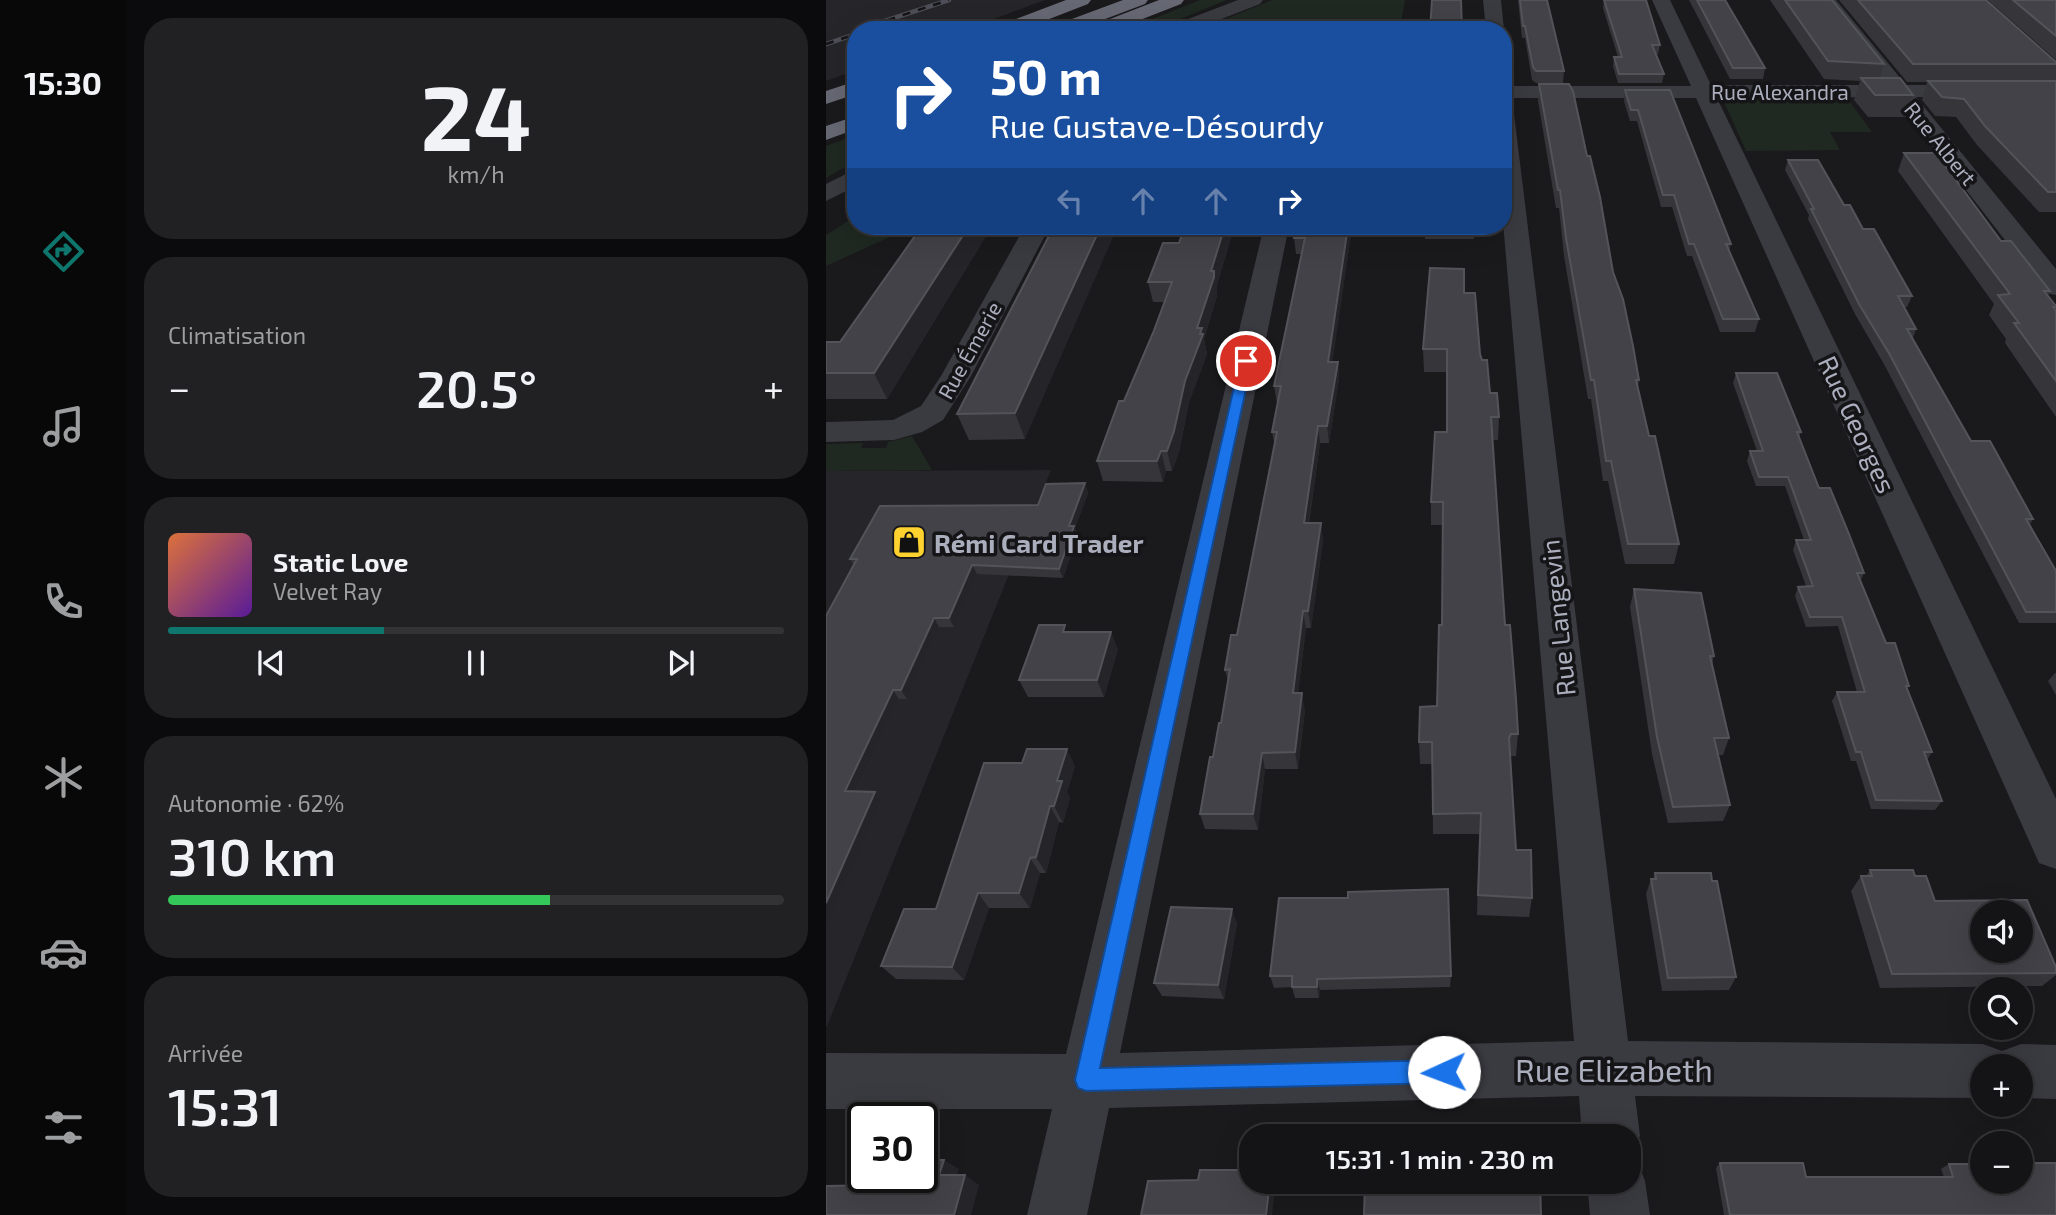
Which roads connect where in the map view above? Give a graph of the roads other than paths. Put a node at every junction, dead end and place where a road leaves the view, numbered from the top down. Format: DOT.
graph roads {
  1 [pos="1082,0"];
  2 [pos="1139,0"];
  3 [pos="1175,0"];
  4 [pos="1242,0"];
  5 [pos="1254,0"];
  6 [pos="1492,0"];
  7 [pos="1661,0"];
  8 [pos="1827,0"];
  9 [pos="1027,21"];
  10 [pos="1083,21"];
  11 [pos="1121,21"];
  12 [pos="1196,21"];
  13 [pos="1200,21"];
  14 [pos="1494,21"];
  15 [pos="847,90"];
  16 [pos="1702,91"];
  17 [pos="2056,91"];
  18 [pos="1512,92"];
  19 [pos="1900,92"];
  20 [pos="826,98"];
  21 [pos="847,108"];
  22 [pos="826,116"];
  23 [pos="847,126"];
  24 [pos="826,134"];
  25 [pos="847,181"];
  26 [pos="1512,187"];
  27 [pos="826,194"];
  28 [pos="1032,235"];
  29 [pos="1274,235"];
  30 [pos="2056,287"];
  31 [pos="826,432"];
  32 [pos="2056,848"];
  33 [pos="1603,1068"];
  34 [pos="1970,1071"];
  35 [pos="2033,1071"];
  36 [pos="2056,1072"];
  37 [pos="1086,1080"];
  38 [pos="826,1081"];
  39 [pos="1610,1124"];
  40 [pos="1618,1194"];
  41 [pos="1057,1215"];
  42 [pos="1620,1215"];
  1 -- 9 [label="highway"];
  2 -- 10 [label="highway"];
  3 -- 11 [label="highway"];
  4 -- 12 [label="street"];
  5 -- 13 [label="street"];
  6 -- 14 [label="street"];
  7 -- 16 [label="street, Rue Georges"];
  8 -- 19 [label="street, Rue Albert"];
  15 -- 20 [label="highway"];
  16 -- 18 [label="street, Rue Alexandra"];
  16 -- 19 [label="street, Rue Alexandra"];
  16 -- 32 [label="street, Rue Georges"];
  17 -- 19 [label="street, Rue Alexandra"];
  19 -- 30 [label="street, Rue Albert"];
  21 -- 22 [label="highway"];
  23 -- 24 [label="highway"];
  25 -- 27 [label="street"];
  26 -- 33 [label="street, Rue Langevin"];
  28 -- 31 [label="street, Rue Émerie"];
  29 -- 37 [label="street"];
  33 -- 34 [label="street, Rue Elizabeth"];
  33 -- 37 [label="street, Rue Elizabeth"];
  33 -- 39 [label="street, Rue Langevin"];
  35 -- 36 [label="street"];
  37 -- 38 [label="street, Rue Elizabeth"];
  37 -- 41 [label="street"];
  40 -- 42 [label="street"];
}
